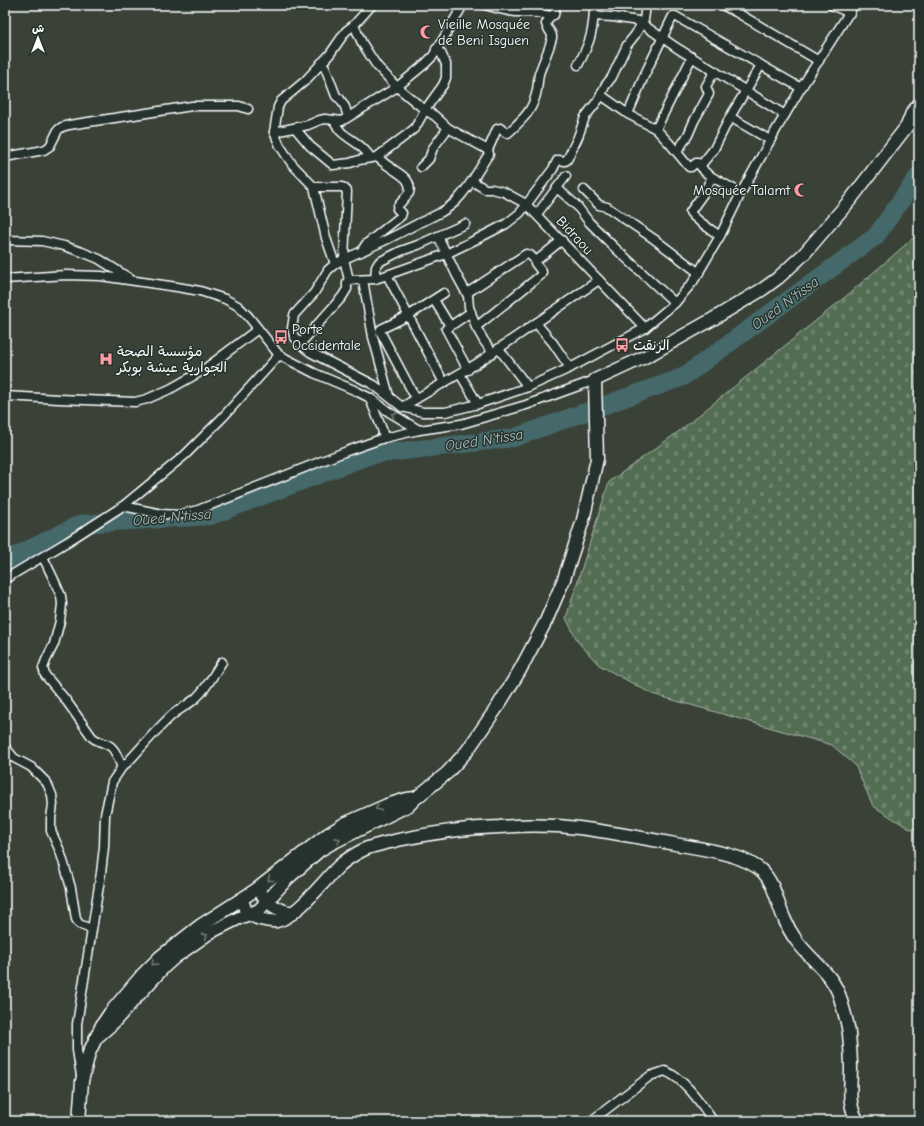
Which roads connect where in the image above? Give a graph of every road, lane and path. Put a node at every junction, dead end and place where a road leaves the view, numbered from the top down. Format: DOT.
graph roads {
  1 [pos="372,5"];
  2 [pos="463,5"];
  3 [pos="484,5"];
  4 [pos="556,5"];
  5 [pos="594,5"];
  6 [pos="646,5"];
  7 [pos="722,5"];
  8 [pos="832,5"];
  9 [pos="854,5"];
  10 [pos="534,8"];
  11 [pos="850,13"];
  12 [pos="550,16"];
  13 [pos="594,16"];
  14 [pos="642,24"];
  15 [pos="354,25"];
  16 [pos="663,38"];
  17 [pos="436,49"];
  18 [pos="692,57"];
  19 [pos="819,61"];
  20 [pos="321,63"];
  21 [pos="578,65"];
  22 [pos="761,65"];
  23 [pos="715,71"];
  24 [pos="398,87"];
  25 [pos="801,88"];
  26 [pos="746,91"];
  27 [pos="601,95"];
  28 [pos="919,104"];
  29 [pos="248,109"];
  30 [pos="425,110"];
  31 [pos="628,114"];
  32 [pos="785,115"];
  33 [pos="348,117"];
  34 [pos="730,117"];
  35 [pos="919,117"];
  36 [pos="334,120"];
  37 [pos="907,126"];
  38 [pos="295,128"];
  39 [pos="448,128"];
  40 [pos="656,129"];
  41 [pos="274,132"];
  42 [pos="770,140"];
  43 [pos="488,150"];
  44 [pos="676,152"];
  45 [pos="5,157"];
  46 [pos="374,158"];
  47 [pos="701,165"];
  48 [pos="421,167"];
  49 [pos="566,176"];
  50 [pos="712,177"];
  51 [pos="472,181"];
  52 [pos="314,187"];
  53 [pos="557,188"];
  54 [pos="584,190"];
  55 [pos="741,193"];
  56 [pos="526,204"];
  57 [pos="537,214"];
  58 [pos="465,224"];
  59 [pos="438,236"];
  60 [pos="720,236"];
  61 [pos="5,240"];
  62 [pos="562,240"];
  63 [pos="361,252"];
  64 [pos="446,254"];
  65 [pos="344,259"];
  66 [pos="536,261"];
  67 [pos="335,264"];
  68 [pos="699,273"];
  69 [pos="387,275"];
  70 [pos="5,279"];
  71 [pos="376,279"];
  72 [pos="131,280"];
  73 [pos="349,280"];
  74 [pos="363,280"];
  75 [pos="599,280"];
  76 [pos="444,294"];
  77 [pos="467,294"];
  78 [pos="434,300"];
  79 [pos="675,303"];
  80 [pos="471,312"];
  81 [pos="408,316"];
  82 [pos="536,323"];
  83 [pos="450,326"];
  84 [pos="476,327"];
  85 [pos="645,328"];
  86 [pos="258,329"];
  87 [pos="300,344"];
  88 [pos="496,351"];
  89 [pos="279,355"];
  90 [pos="570,368"];
  91 [pos="464,372"];
  92 [pos="595,380"];
  93 [pos="444,383"];
  94 [pos="528,387"];
  95 [pos="5,396"];
  96 [pos="388,396"];
  97 [pos="370,398"];
  98 [pos="416,399"];
  99 [pos="478,404"];
  100 [pos="402,407"];
  101 [pos="419,430"];
  102 [pos="384,438"];
  103 [pos="123,506"];
  104 [pos="43,557"];
  105 [pos="5,579"];
  106 [pos="222,662"];
  107 [pos="5,747"];
  108 [pos="122,767"];
  109 [pos="416,798"];
  110 [pos="257,889"];
  111 [pos="242,899"];
  112 [pos="266,902"];
  113 [pos="292,913"];
  114 [pos="249,914"];
  115 [pos="92,929"];
  116 [pos="95,1039"];
  117 [pos="82,1081"];
  118 [pos="78,1121"];
  119 [pos="591,1121"];
  120 [pos="713,1121"];
  121 [pos="858,1121"];
  1 -- 15 [label="street"];
  2 -- 17 [label="street"];
  3 -- 10 [label="street"];
  4 -- 12 [label="street"];
  5 -- 13 [label="street"];
  6 -- 14 [label="street"];
  7 -- 19 [label="street"];
  8 -- 11 [label="street"];
  9 -- 11 [label="street"];
  10 -- 12 [label="street"];
  11 -- 19 [label="street"];
  12 -- 43 [label="street"];
  13 -- 14 [label="street"];
  13 -- 21 [label="street"];
  14 -- 16 [label="street"];
  14 -- 27 [label="street"];
  15 -- 20 [label="street"];
  15 -- 24 [label="street"];
  16 -- 18 [label="street"];
  16 -- 22 [label="street"];
  16 -- 31 [label="street"];
  17 -- 24 [label="street"];
  17 -- 30 [label="street"];
  18 -- 23 [label="street"];
  18 -- 40 [label="street"];
  19 -- 25 [label="street"];
  20 -- 33 [label="street"];
  20 -- 41 [label="street"];
  22 -- 25 [label="street"];
  22 -- 26 [label="street"];
  23 -- 26 [label="street"];
  23 -- 44 [label="street"];
  24 -- 30 [label="street"];
  24 -- 33 [label="street"];
  25 -- 32 [label="street"];
  26 -- 32 [label="street"];
  26 -- 34 [label="street"];
  27 -- 31 [label="street"];
  27 -- 56 [label="street"];
  28 -- 37 [label="main road"];
  29 -- 45 [label="street"];
  30 -- 39 [label="street"];
  30 -- 46 [label="street"];
  31 -- 40 [label="street"];
  32 -- 42 [label="street"];
  33 -- 36 [label="street"];
  34 -- 42 [label="street"];
  34 -- 47 [label="street"];
  35 -- 37 [label="main road"];
  36 -- 38 [label="street"];
  36 -- 46 [label="street"];
  37 -- 92 [label="main road"];
  38 -- 41 [label="street"];
  38 -- 46 [label="street"];
  39 -- 43 [label="street"];
  39 -- 48 [label="street"];
  40 -- 44 [label="street"];
  41 -- 52 [label="street"];
  42 -- 55 [label="street"];
  43 -- 51 [label="street"];
  44 -- 47 [label="street"];
  46 -- 63 [label="street"];
  47 -- 50 [label="street"];
  49 -- 53 [label="street"];
  50 -- 55 [label="street"];
  50 -- 60 [label="street"];
  51 -- 56 [label="street, Bidraou"];
  51 -- 63 [label="street"];
  52 -- 65 [label="street"];
  52 -- 67 [label="street"];
  53 -- 57 [label="street"];
  53 -- 79 [label="street"];
  54 -- 68 [label="street"];
  55 -- 60 [label="street"];
  56 -- 57 [label="street, Bidraou"];
  56 -- 64 [label="street"];
  57 -- 62 [label="street, Bidraou"];
  58 -- 59 [label="street"];
  59 -- 64 [label="street"];
  59 -- 71 [label="street"];
  60 -- 68 [label="street"];
  61 -- 72 [label="street"];
  62 -- 66 [label="street"];
  62 -- 75 [label="street, Bidraou"];
  63 -- 65 [label="street"];
  64 -- 69 [label="street"];
  64 -- 77 [label="street"];
  65 -- 67 [label="street"];
  65 -- 73 [label="street"];
  66 -- 77 [label="street"];
  66 -- 84 [label="street"];
  67 -- 87 [label="street"];
  68 -- 79 [label="street"];
  69 -- 71 [label="street"];
  69 -- 81 [label="street"];
  70 -- 72 [label="street"];
  71 -- 74 [label="street"];
  72 -- 86 [label="street"];
  73 -- 74 [label="street"];
  73 -- 87 [label="street"];
  74 -- 96 [label="street"];
  75 -- 82 [label="street"];
  75 -- 85 [label="street, Bidraou"];
  76 -- 78 [label="street"];
  77 -- 80 [label="street"];
  78 -- 81 [label="street"];
  78 -- 83 [label="street"];
  79 -- 85 [label="street"];
  80 -- 83 [label="street"];
  80 -- 84 [label="street"];
  81 -- 93 [label="street"];
  81 -- 98 [label="street"];
  82 -- 88 [label="street"];
  82 -- 90 [label="street"];
  83 -- 91 [label="street"];
  84 -- 88 [label="street"];
  85 -- 90 [label="street"];
  86 -- 89 [label="street"];
  86 -- 95 [label="street"];
  87 -- 96 [label="street"];
  88 -- 91 [label="street"];
  88 -- 94 [label="street"];
  89 -- 97 [label="street"];
  89 -- 103 [label="street"];
  90 -- 94 [label="street"];
  91 -- 93 [label="street"];
  91 -- 99 [label="street"];
  92 -- 101 [label="street"];
  92 -- 109 [label="main road"];
  93 -- 98 [label="street"];
  94 -- 99 [label="street"];
  96 -- 100 [label="street"];
  101 -- 97 [label="street, one-way"];
  97 -- 102 [label="street"];
  98 -- 100 [label="street"];
  99 -- 100 [label="street"];
  101 -- 102 [label="street"];
  102 -- 103 [label="street"];
  103 -- 104 [label="street"];
  104 -- 105 [label="street"];
  104 -- 108 [label="street"];
  106 -- 108 [label="street"];
  107 -- 115 [label="street"];
  108 -- 115 [label="street"];
  109 -- 110 [label="main road, one-way"];
  112 -- 109 [label="main road, one-way"];
  110 -- 111 [label="main road"];
  110 -- 112 [label="main road"];
  111 -- 114 [label="main road"];
  111 -- 116 [label="main road, one-way"];
  112 -- 113 [label="main road"];
  112 -- 114 [label="main road"];
  113 -- 114 [label="main road"];
  113 -- 121 [label="main road"];
  116 -- 114 [label="main road, one-way"];
  115 -- 117 [label="street"];
  116 -- 117 [label="main road"];
  117 -- 118 [label="main road"];
  119 -- 120 [label="street"];
}
